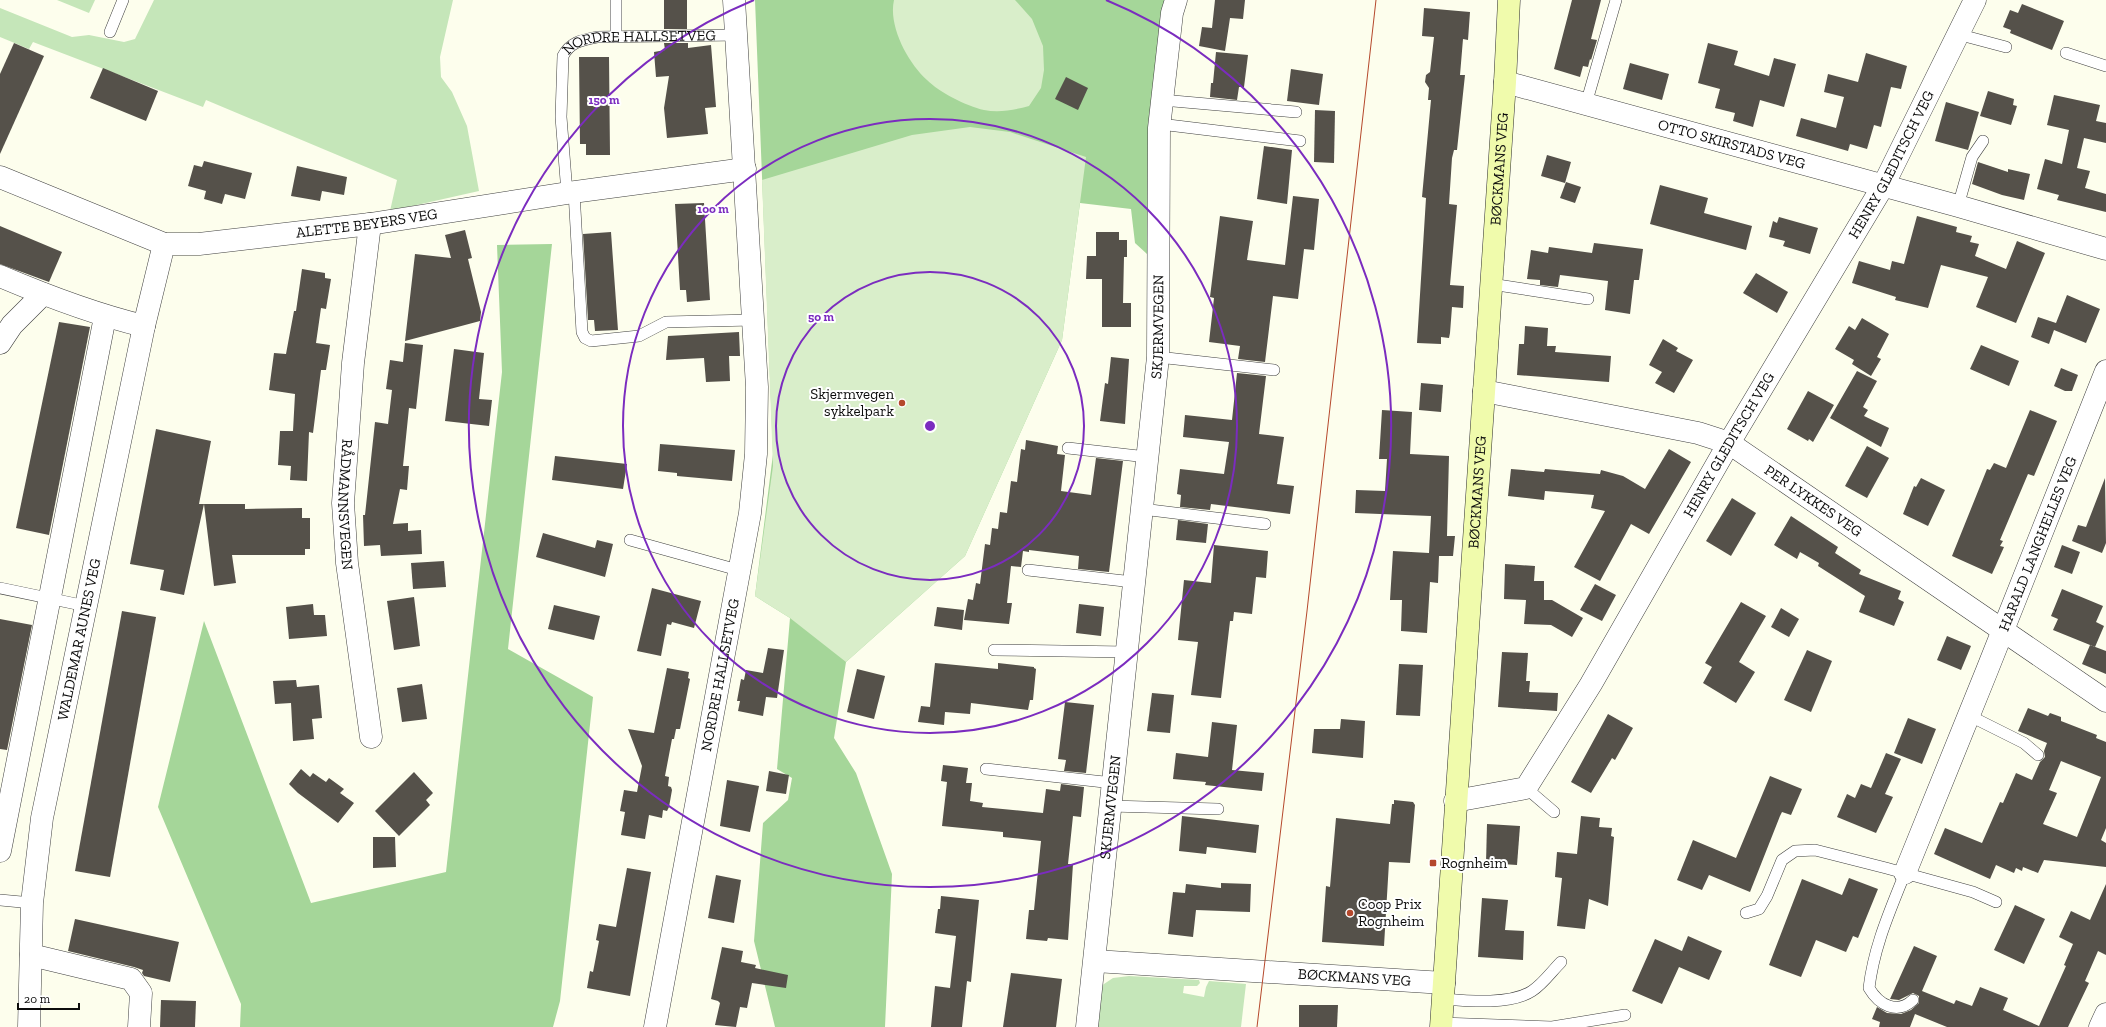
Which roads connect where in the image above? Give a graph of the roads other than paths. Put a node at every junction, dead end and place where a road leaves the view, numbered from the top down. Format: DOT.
graph roads {
  1 [pos="123,0"];
  2 [pos="616,0"];
  3 [pos="734,0"];
  4 [pos="1176,0"];
  5 [pos="1509,0"];
  6 [pos="1616,0"];
  7 [pos="1975,0"];
  8 [pos="110,32"];
  9 [pos="737,34"];
  10 [pos="1957,34"];
  11 [pos="616,37"];
  12 [pos="2006,47"];
  13 [pos="2066,53"];
  14 [pos="2106,66"];
  15 [pos="1505,82"];
  16 [pos="1162,100"];
  17 [pos="1586,104"];
  18 [pos="1296,112"];
  19 [pos="1160,124"];
  20 [pos="1300,141"];
  21 [pos="1983,141"];
  22 [pos="745,170"];
  23 [pos="0,177"];
  24 [pos="1883,186"];
  25 [pos="570,192"];
  26 [pos="1958,206"];
  27 [pos="370,224"];
  28 [pos="164,244"];
  29 [pos="2106,249"];
  30 [pos="0,276"];
  31 [pos="1491,284"];
  32 [pos="43,294"];
  33 [pos="1588,299"];
  34 [pos="106,317"];
  35 [pos="752,320"];
  36 [pos="144,326"];
  37 [pos="0,344"];
  38 [pos="1158,356"];
  39 [pos="1274,370"];
  40 [pos="2106,371"];
  41 [pos="1484,391"];
  42 [pos="1729,443"];
  43 [pos="1068,448"];
  44 [pos="1147,457"];
  45 [pos="1142,509"];
  46 [pos="1265,524"];
  47 [pos="630,540"];
  48 [pos="738,570"];
  49 [pos="1028,570"];
  50 [pos="1133,582"];
  51 [pos="0,588"];
  52 [pos="49,598"];
  53 [pos="86,606"];
  54 [pos="2004,631"];
  55 [pos="994,650"];
  56 [pos="1126,652"];
  57 [pos="2106,701"];
  58 [pos="1968,715"];
  59 [pos="371,736"];
  60 [pos="2038,755"];
  61 [pos="986,769"];
  62 [pos="1113,783"];
  63 [pos="1526,788"];
  64 [pos="1455,801"];
  65 [pos="1110,806"];
  66 [pos="1218,809"];
  67 [pos="1554,812"];
  68 [pos="0,851"];
  69 [pos="1905,873"];
  70 [pos="0,900"];
  71 [pos="1996,902"];
  72 [pos="32,903"];
  73 [pos="1746,913"];
  74 [pos="31,955"];
  75 [pos="1095,961"];
  76 [pos="1561,962"];
  77 [pos="1444,991"];
  78 [pos="1913,1000"];
  79 [pos="2106,1014"];
  80 [pos="1626,1015"];
  81 [pos="1441,1025"];
  82 [pos="29,1027"];
  83 [pos="139,1027"];
  84 [pos="655,1027"];
  85 [pos="1087,1027"];
  86 [pos="2100,1027"];
  1 -- 8 [label="lane"];
  2 -- 11 [label="lane"];
  3 -- 9 [label="street, NORDRE HALLSETVEG"];
  4 -- 16 [label="street, SKJERMVEGEN"];
  5 -- 15 [label="main road, BØCKMANS VEG"];
  6 -- 17 [label="lane"];
  7 -- 10 [label="street, HENRY GLEDITSCH VEG"];
  9 -- 11 [label="lane, NORDRE HALLSETVEG"];
  9 -- 22 [label="street, NORDRE HALLSETVEG"];
  10 -- 12 [label="lane"];
  10 -- 24 [label="street, HENRY GLEDITSCH VEG"];
  11 -- 25 [label="lane, NORDRE HALLSETVEG"];
  13 -- 14 [label="lane"];
  15 -- 17 [label="street, OTTO SKIRSTADS VEG"];
  15 -- 31 [label="main road, BØCKMANS VEG"];
  16 -- 18 [label="lane"];
  16 -- 19 [label="street, SKJERMVEGEN"];
  17 -- 24 [label="street, OTTO SKIRSTADS VEG"];
  19 -- 20 [label="lane"];
  19 -- 38 [label="street, SKJERMVEGEN"];
  21 -- 26 [label="lane"];
  22 -- 25 [label="street, ALETTE BEYERS VEG"];
  22 -- 35 [label="street, NORDRE HALLSETVEG"];
  23 -- 28 [label="street, ALETTE BEYERS VEG"];
  24 -- 26 [label="street, OTTO SKIRSTADS VEG"];
  24 -- 42 [label="street, HENRY GLEDITSCH VEG"];
  25 -- 27 [label="street, ALETTE BEYERS VEG"];
  25 -- 35 [label="lane, NORDRE HALLSETVEG"];
  26 -- 29 [label="street, OTTO SKIRSTADS VEG"];
  27 -- 28 [label="street, ALETTE BEYERS VEG"];
  27 -- 59 [label="street, RÅDMANNSVEGEN"];
  28 -- 36 [label="street, WALDEMAR AUNES VEG"];
  30 -- 32 [label="street"];
  31 -- 33 [label="lane"];
  31 -- 41 [label="main road, BØCKMANS VEG"];
  32 -- 34 [label="street"];
  32 -- 37 [label="street"];
  34 -- 36 [label="street"];
  34 -- 52 [label="street"];
  35 -- 48 [label="street, NORDRE HALLSETVEG"];
  36 -- 53 [label="street, WALDEMAR AUNES VEG"];
  38 -- 39 [label="lane"];
  38 -- 44 [label="street, SKJERMVEGEN"];
  40 -- 54 [label="street, HARALD LANGHELLES VEG"];
  41 -- 42 [label="street, PER LYKKES VEG"];
  41 -- 64 [label="main road, BØCKMANS VEG"];
  42 -- 54 [label="street, PER LYKKES VEG"];
  42 -- 63 [label="street, HENRY GLEDITSCH VEG"];
  43 -- 44 [label="lane"];
  44 -- 45 [label="street, SKJERMVEGEN"];
  45 -- 46 [label="lane"];
  45 -- 50 [label="street, SKJERMVEGEN"];
  47 -- 48 [label="lane"];
  48 -- 84 [label="street, NORDRE HALLSETVEG"];
  49 -- 50 [label="lane"];
  50 -- 56 [label="street, SKJERMVEGEN"];
  51 -- 52 [label="lane"];
  52 -- 53 [label="lane"];
  52 -- 68 [label="street"];
  53 -- 72 [label="street, WALDEMAR AUNES VEG"];
  54 -- 57 [label="street, PER LYKKES VEG"];
  54 -- 58 [label="street, HARALD LANGHELLES VEG"];
  55 -- 56 [label="lane"];
  56 -- 62 [label="street, SKJERMVEGEN"];
  58 -- 60 [label="lane"];
  58 -- 69 [label="street, HARALD LANGHELLES VEG"];
  61 -- 62 [label="lane"];
  62 -- 65 [label="street, SKJERMVEGEN"];
  63 -- 64 [label="street"];
  63 -- 67 [label="lane"];
  64 -- 77 [label="main road, BØCKMANS VEG"];
  65 -- 66 [label="lane"];
  65 -- 75 [label="street, SKJERMVEGEN"];
  69 -- 71 [label="lane"];
  69 -- 73 [label="lane"];
  69 -- 78 [label="lane, HARALD LANGHELLES VEG"];
  70 -- 72 [label="lane"];
  72 -- 74 [label="street, WALDEMAR AUNES VEG"];
  74 -- 82 [label="street, WALDEMAR AUNES VEG"];
  74 -- 83 [label="street"];
  75 -- 77 [label="street, BØCKMANS VEG"];
  75 -- 85 [label="street, SKJERMVEGEN"];
  76 -- 77 [label="lane"];
  77 -- 81 [label="main road, BØCKMANS VEG"];
  79 -- 86 [label="street"];
  80 -- 81 [label="lane"];
}
